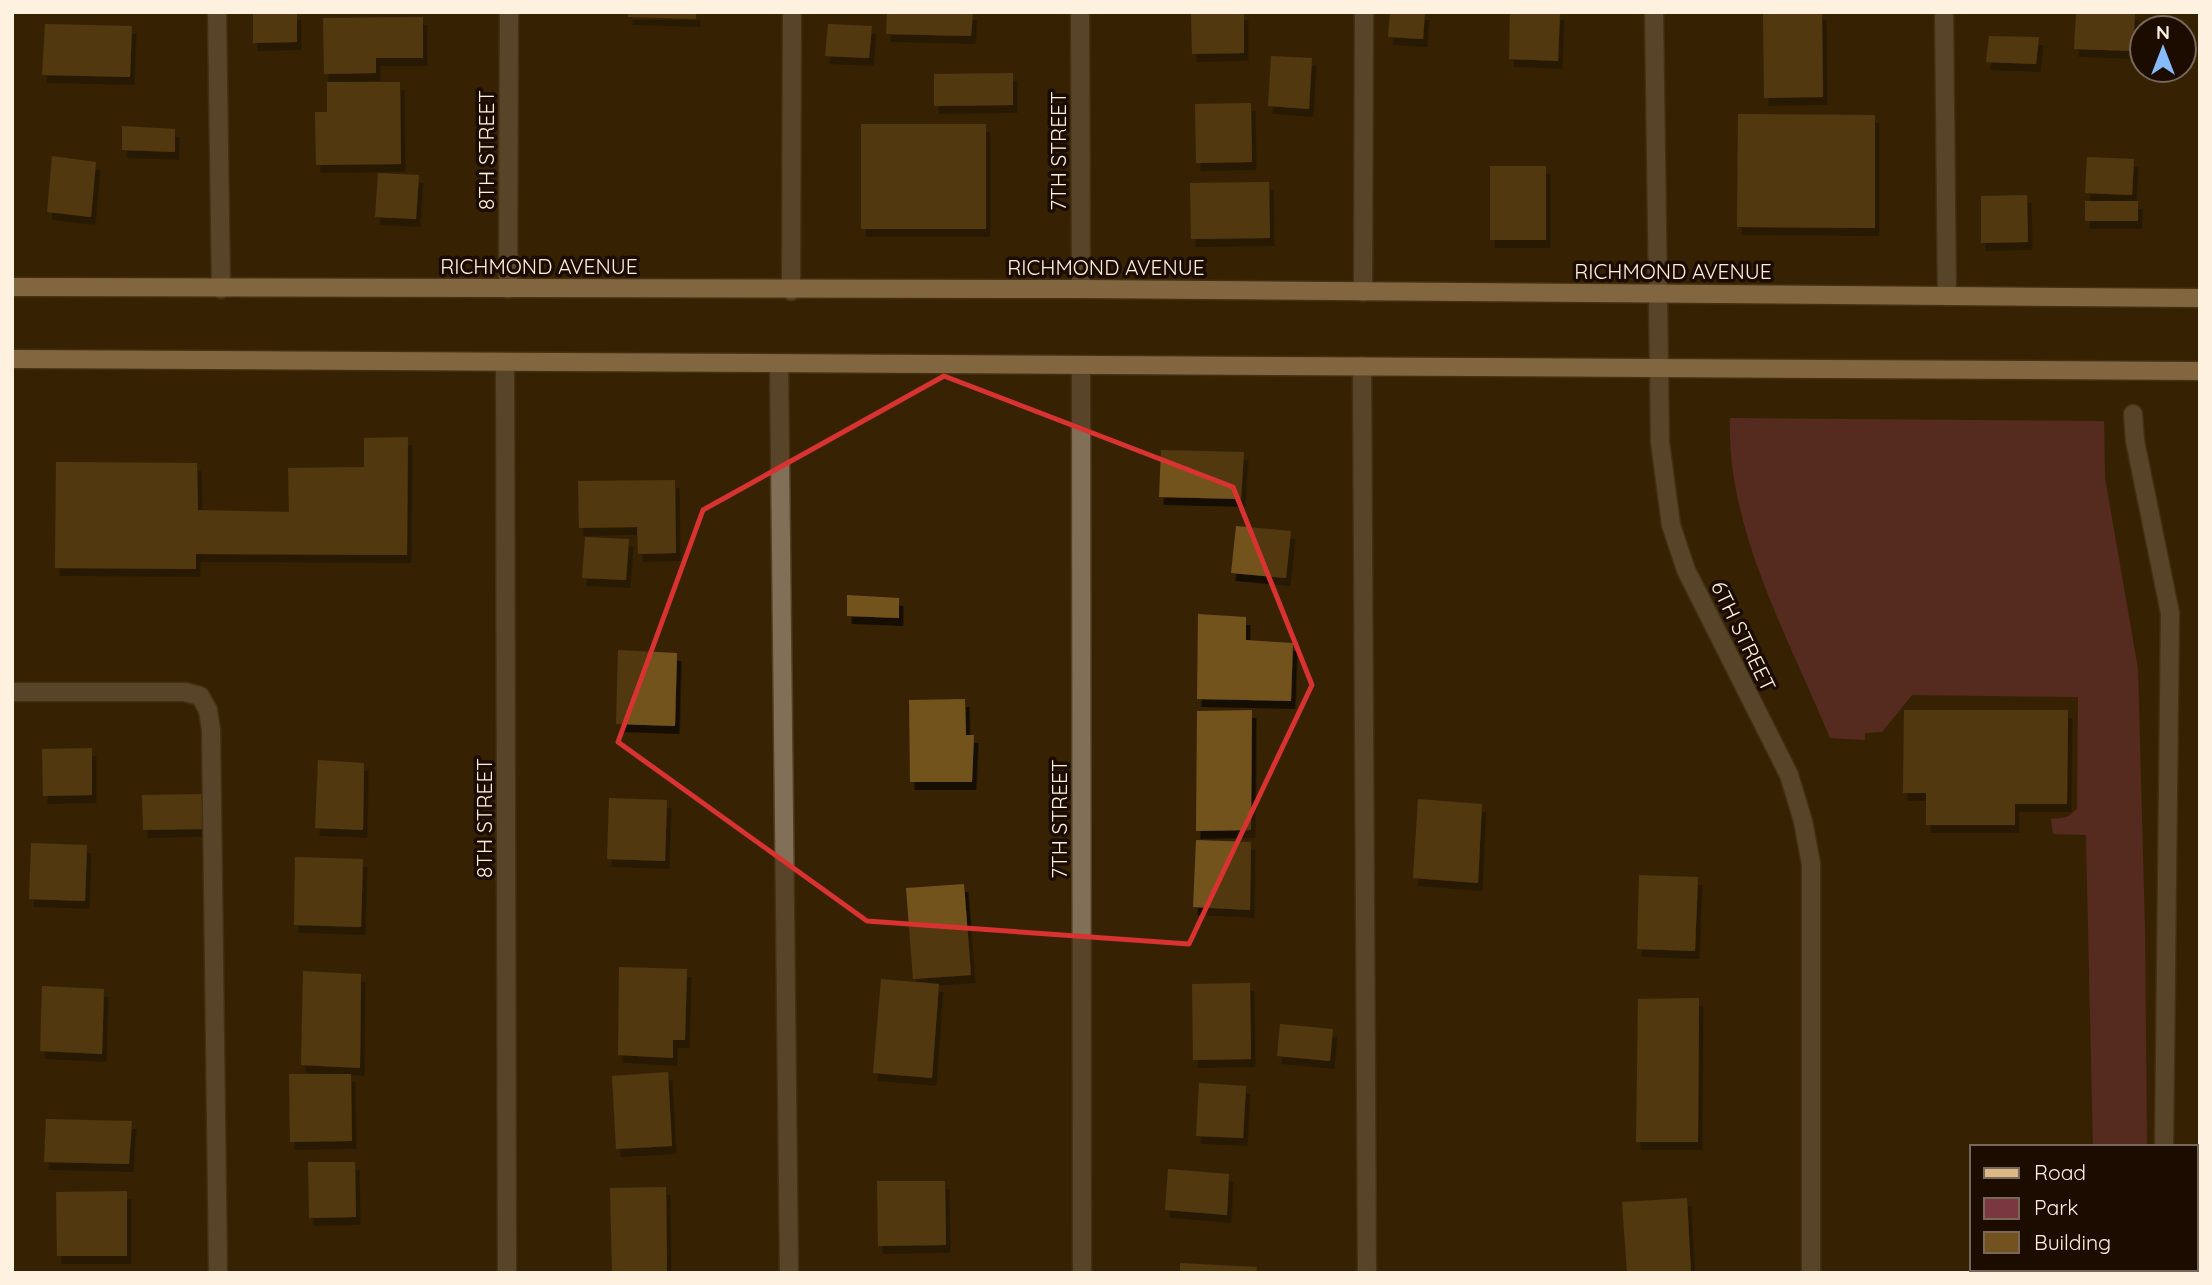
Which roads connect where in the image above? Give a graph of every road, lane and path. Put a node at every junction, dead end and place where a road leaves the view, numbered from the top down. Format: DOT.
graph roads {
  1 [pos="217,12"];
  2 [pos="509,12"];
  3 [pos="792,12"];
  4 [pos="1080,12"];
  5 [pos="1364,12"];
  6 [pos="1654,12"];
  7 [pos="1944,12"];
  8 [pos="12,287"];
  9 [pos="221,289"];
  10 [pos="508,289"];
  11 [pos="1081,289"];
  12 [pos="791,290"];
  13 [pos="1363,292"];
  14 [pos="1659,293"];
  15 [pos="1947,296"];
  16 [pos="2200,298"];
  17 [pos="12,359"];
  18 [pos="505,362"];
  19 [pos="779,363"];
  20 [pos="1081,366"];
  21 [pos="1362,366"];
  22 [pos="1659,366"];
  23 [pos="2200,371"];
  24 [pos="2133,414"];
  25 [pos="12,692"];
  26 [pos="2164,1145"];
  27 [pos="218,1273"];
  28 [pos="507,1273"];
  29 [pos="789,1273"];
  30 [pos="1083,1273"];
  31 [pos="1367,1273"];
  32 [pos="1811,1273"];
  1 -- 9 [label="street"];
  2 -- 10 [label="street, 8TH STREET"];
  3 -- 12 [label="street"];
  4 -- 11 [label="street, 7TH STREET"];
  5 -- 13 [label="street"];
  6 -- 14 [label="street, 6TH STREET"];
  7 -- 15 [label="street"];
  8 -- 9 [label="main road, RICHMOND AVENUE"];
  9 -- 10 [label="main road, RICHMOND AVENUE"];
  10 -- 12 [label="main road, RICHMOND AVENUE"];
  11 -- 12 [label="main road, RICHMOND AVENUE"];
  11 -- 13 [label="main road, RICHMOND AVENUE"];
  13 -- 14 [label="main road, RICHMOND AVENUE"];
  14 -- 15 [label="main road, RICHMOND AVENUE"];
  14 -- 22 [label="street, 6TH STREET"];
  15 -- 16 [label="main road, RICHMOND AVENUE"];
  17 -- 18 [label="main road"];
  18 -- 19 [label="main road"];
  18 -- 28 [label="street, 8TH STREET"];
  19 -- 20 [label="main road"];
  19 -- 29 [label="street"];
  20 -- 21 [label="main road"];
  20 -- 30 [label="street, 7TH STREET"];
  21 -- 22 [label="main road"];
  21 -- 31 [label="street"];
  22 -- 23 [label="main road"];
  22 -- 32 [label="street, 6TH STREET"];
  24 -- 26 [label="street"];
  25 -- 27 [label="street"];
}
